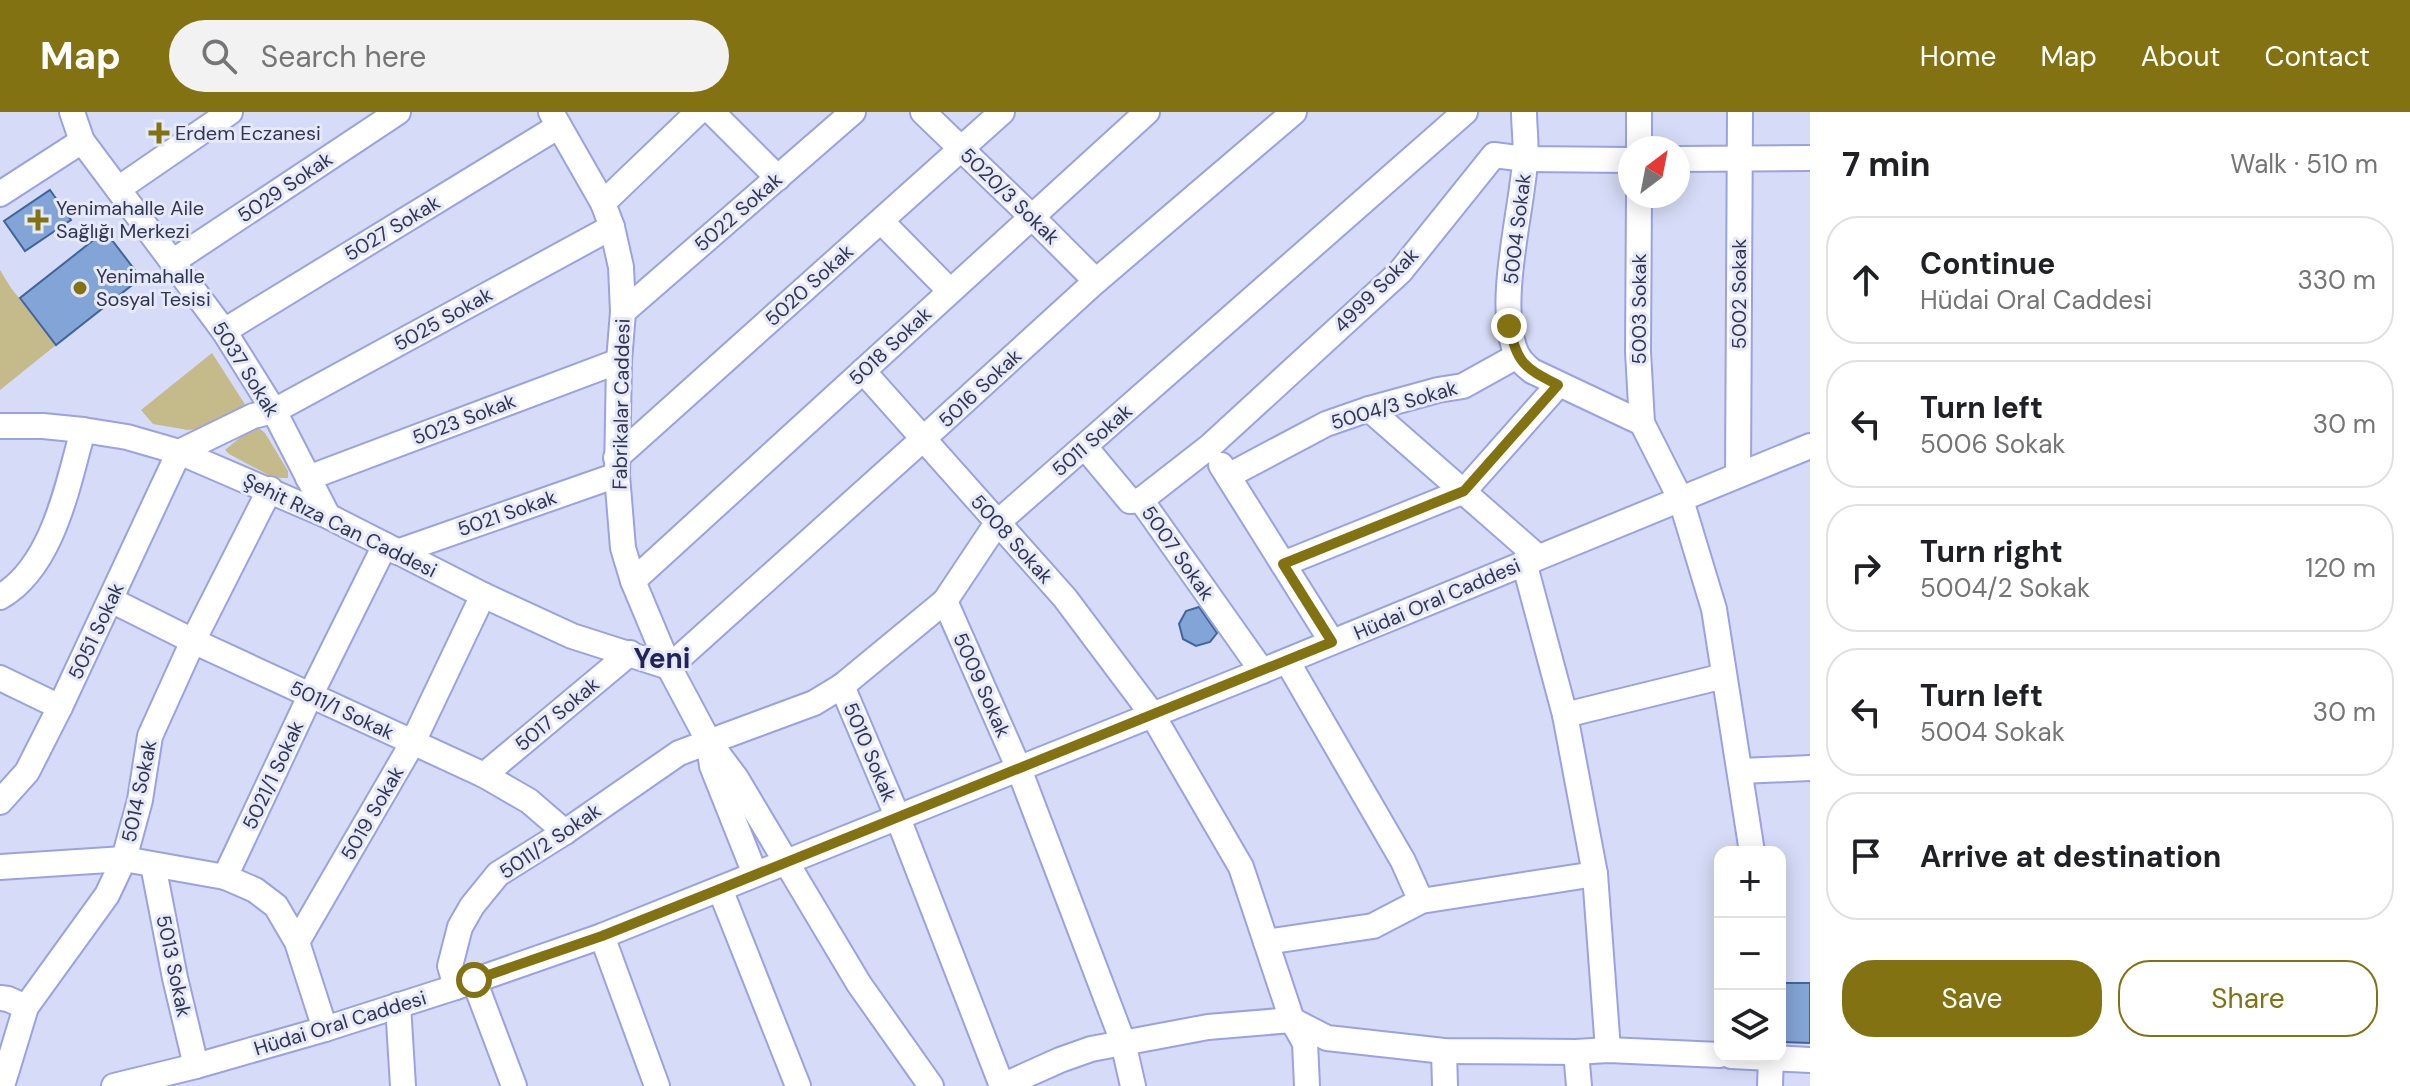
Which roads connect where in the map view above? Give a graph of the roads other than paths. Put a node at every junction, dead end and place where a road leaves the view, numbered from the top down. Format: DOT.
graph roads {
  1 [pos="72,112"];
  2 [pos="230,112"];
  3 [pos="398,112"];
  4 [pos="698,112"];
  5 [pos="712,112"];
  6 [pos="853,112"];
  7 [pos="923,112"];
  8 [pos="1002,112"];
  9 [pos="1147,112"];
  10 [pos="1294,112"];
  11 [pos="1465,112"];
  12 [pos="1524,112"];
  13 [pos="1639,112"];
  14 [pos="1740,112"];
  15 [pos="555,119"];
  16 [pos="1639,136"];
  17 [pos="82,141"];
  18 [pos="961,149"];
  19 [pos="1740,158"];
  20 [pos="1810,158"];
  21 [pos="1526,159"];
  22 [pos="1690,159"];
  23 [pos="1618,160"];
  24 [pos="778,178"];
  25 [pos="118,189"];
  26 [pos="0,194"];
  27 [pos="603,203"];
  28 [pos="1639,208"];
  29 [pos="1031,216"];
  30 [pos="881,221"];
  31 [pos="612,227"];
  32 [pos="172,262"];
  33 [pos="1096,281"];
  34 [pos="950,291"];
  35 [pos="623,312"];
  36 [pos="224,331"];
  37 [pos="1517,356"];
  38 [pos="619,361"];
  39 [pos="863,371"];
  40 [pos="1558,385"];
  41 [pos="1369,409"];
  42 [pos="274,411"];
  43 [pos="1642,423"];
  44 [pos="0,426"];
  45 [pos="83,430"];
  46 [pos="923,439"];
  47 [pos="1810,446"];
  48 [pos="1085,447"];
  49 [pos="1209,447"];
  50 [pos="179,452"];
  51 [pos="617,467"];
  52 [pos="1738,475"];
  53 [pos="1228,476"];
  54 [pos="308,478"];
  55 [pos="270,489"];
  56 [pos="1464,491"];
  57 [pos="1141,500"];
  58 [pos="1681,500"];
  59 [pos="328,516"];
  60 [pos="997,523"];
  61 [pos="391,549"];
  62 [pos="1531,559"];
  63 [pos="1283,564"];
  64 [pos="633,581"];
  65 [pos="483,595"];
  66 [pos="0,597"];
  67 [pos="111,600"];
  68 [pos="945,601"];
  69 [pos="193,641"];
  70 [pos="1332,642"];
  71 [pos="630,653"];
  72 [pos="1287,661"];
  73 [pos="669,667"];
  74 [pos="1262,671"];
  75 [pos="1724,676"];
  76 [pos="0,678"];
  77 [pos="842,686"];
  78 [pos="310,696"];
  79 [pos="60,707"];
  80 [pos="1152,714"];
  81 [pos="1565,715"];
  82 [pos="413,742"];
  83 [pos="709,742"];
  84 [pos="1810,768"];
  85 [pos="1019,769"];
  86 [pos="1741,771"];
  87 [pos="484,775"];
  88 [pos="0,802"];
  89 [pos="898,818"];
  90 [pos="565,832"];
  91 [pos="1751,846"];
  92 [pos="124,859"];
  93 [pos="786,863"];
  94 [pos="153,865"];
  95 [pos="0,867"];
  96 [pos="755,874"];
  97 [pos="1595,874"];
  98 [pos="225,877"];
  99 [pos="720,889"];
  100 [pos="1421,901"];
  101 [pos="602,936"];
  102 [pos="297,942"];
  103 [pos="1266,942"];
  104 [pos="465,984"];
  105 [pos="0,998"];
  106 [pos="398,1005"];
  107 [pos="26,1007"];
  108 [pos="1292,1020"];
  109 [pos="325,1029"];
  110 [pos="1123,1042"];
  111 [pos="1608,1050"];
  112 [pos="1444,1051"];
  113 [pos="1576,1052"];
  114 [pos="1714,1055"];
  115 [pos="1786,1058"];
  116 [pos="1810,1060"];
  117 [pos="1771,1062"];
  118 [pos="196,1066"];
  119 [pos="2,1086"];
  120 [pos="114,1086"];
  121 [pos="403,1086"];
  122 [pos="514,1086"];
  123 [pos="657,1086"];
  124 [pos="798,1086"];
  125 [pos="931,1086"];
  126 [pos="1002,1086"];
  127 [pos="1133,1086"];
  128 [pos="1307,1086"];
  129 [pos="1445,1086"];
  130 [pos="1579,1086"];
  131 [pos="1770,1086"];
  1 -- 17 [label="street, 5037 Sokak"];
  2 -- 25 [label="street"];
  3 -- 32 [label="street, 5029 Sokak"];
  4 -- 27 [label="street"];
  5 -- 24 [label="street"];
  6 -- 24 [label="street, 5022 Sokak"];
  7 -- 18 [label="street, 5020/3 Sokak"];
  8 -- 18 [label="street, 5020 Sokak"];
  9 -- 29 [label="street, 5018 Sokak"];
  10 -- 33 [label="street, 5016 Sokak"];
  11 -- 48 [label="street, 5011 Sokak"];
  12 -- 21 [label="street, 5004 Sokak"];
  13 -- 16 [label="street"];
  14 -- 19 [label="street, 5002 Sokak"];
  15 -- 27 [label="street, Fabrikalar Caddesi"];
  15 -- 36 [label="street, 5027 Sokak"];
  17 -- 25 [label="street, 5037 Sokak"];
  17 -- 26 [label="street"];
  18 -- 29 [label="street, 5020/3 Sokak"];
  18 -- 30 [label="street, 5020 Sokak"];
  19 -- 20 [label="street"];
  19 -- 22 [label="street"];
  19 -- 52 [label="street, 5002 Sokak"];
  21 -- 23 [label="street, 4999 Sokak"];
  21 -- 37 [label="street, 5004 Sokak"];
  21 -- 49 [label="street, 4999 Sokak"];
  24 -- 35 [label="street, 5022 Sokak"];
  25 -- 32 [label="street, 5037 Sokak"];
  27 -- 31 [label="street, Fabrikalar Caddesi"];
  28 -- 43 [label="street, 5003 Sokak"];
  29 -- 33 [label="street, 5020/3 Sokak"];
  29 -- 34 [label="street, 5018 Sokak"];
  30 -- 34 [label="street"];
  30 -- 51 [label="street, 5020 Sokak"];
  31 -- 35 [label="street, Fabrikalar Caddesi"];
  31 -- 42 [label="street, 5025 Sokak"];
  32 -- 36 [label="street, 5037 Sokak"];
  33 -- 46 [label="street, 5016 Sokak"];
  34 -- 39 [label="street, 5018 Sokak"];
  35 -- 38 [label="street, Fabrikalar Caddesi"];
  36 -- 42 [label="street, 5037 Sokak"];
  37 -- 40 [label="street"];
  37 -- 41 [label="street, 5004/3 Sokak"];
  38 -- 51 [label="street, Fabrikalar Caddesi"];
  38 -- 54 [label="street, 5023 Sokak"];
  39 -- 46 [label="street, 5008 Sokak"];
  39 -- 64 [label="street, 5018 Sokak"];
  40 -- 43 [label="street"];
  40 -- 56 [label="street"];
  41 -- 53 [label="street, 5004/3 Sokak"];
  41 -- 56 [label="street"];
  42 -- 50 [label="street, 5025 Sokak"];
  42 -- 54 [label="street, 5037 Sokak"];
  43 -- 58 [label="street"];
  44 -- 45 [label="street, Şehit Rıza Can Caddesi"];
  45 -- 50 [label="street, Şehit Rıza Can Caddesi"];
  45 -- 66 [label="street"];
  46 -- 60 [label="street, 5008 Sokak"];
  46 -- 73 [label="street, 5016 Sokak"];
  47 -- 52 [label="street, Hüdai Oral Caddesi"];
  48 -- 57 [label="street, 5007 Sokak"];
  48 -- 60 [label="street, 5011 Sokak"];
  49 -- 53 [label="street"];
  49 -- 57 [label="street, 4999 Sokak"];
  50 -- 55 [label="street, Şehit Rıza Can Caddesi"];
  50 -- 67 [label="street, 5051 Sokak"];
  51 -- 61 [label="street, 5021 Sokak"];
  51 -- 64 [label="street, Fabrikalar Caddesi"];
  52 -- 58 [label="street, Hüdai Oral Caddesi"];
  53 -- 63 [label="street"];
  54 -- 59 [label="street, 5037 Sokak"];
  55 -- 59 [label="street, Şehit Rıza Can Caddesi"];
  55 -- 69 [label="street, 5014 Sokak"];
  56 -- 62 [label="street"];
  56 -- 63 [label="street"];
  57 -- 74 [label="street, 5007 Sokak"];
  58 -- 62 [label="street, Hüdai Oral Caddesi"];
  58 -- 75 [label="street"];
  59 -- 61 [label="street, Şehit Rıza Can Caddesi"];
  60 -- 68 [label="street, 5011 Sokak"];
  60 -- 80 [label="street, 5008 Sokak"];
  61 -- 65 [label="street, Şehit Rıza Can Caddesi"];
  61 -- 78 [label="street, 5021/1 Sokak"];
  62 -- 70 [label="street, Hüdai Oral Caddesi"];
  62 -- 81 [label="street"];
  63 -- 70 [label="street"];
  64 -- 73 [label="street, Fabrikalar Caddesi"];
  65 -- 71 [label="street, Şehit Rıza Can Caddesi"];
  65 -- 82 [label="street, 5019 Sokak"];
  67 -- 69 [label="street, 5011/1 Sokak"];
  67 -- 79 [label="street, 5051 Sokak"];
  68 -- 77 [label="street, 5011 Sokak"];
  68 -- 85 [label="street, 5009 Sokak"];
  69 -- 78 [label="street, 5011/1 Sokak"];
  69 -- 92 [label="street, 5014 Sokak"];
  70 -- 72 [label="street, Hüdai Oral Caddesi"];
  71 -- 73 [label="street, Şehit Rıza Can Caddesi"];
  71 -- 87 [label="street, 5017 Sokak"];
  72 -- 74 [label="street, Hüdai Oral Caddesi"];
  72 -- 100 [label="street"];
  73 -- 83 [label="street, Fabrikalar Caddesi"];
  74 -- 80 [label="street, Hüdai Oral Caddesi"];
  75 -- 81 [label="street"];
  75 -- 86 [label="street"];
  76 -- 79 [label="street"];
  77 -- 83 [label="street, 5011 Sokak"];
  77 -- 89 [label="street, 5010 Sokak"];
  78 -- 82 [label="street, 5011/1 Sokak"];
  78 -- 98 [label="street, 5021/1 Sokak"];
  79 -- 88 [label="street, 5051 Sokak"];
  80 -- 85 [label="street, Hüdai Oral Caddesi"];
  80 -- 103 [label="street, 5008 Sokak"];
  81 -- 97 [label="street"];
  82 -- 87 [label="street, 5011/1 Sokak"];
  82 -- 102 [label="street, 5019 Sokak"];
  83 -- 90 [label="street, 5011/2 Sokak"];
  83 -- 93 [label="street, Fabrikalar Caddesi"];
  83 -- 96 [label="street, Fabrikalar Caddesi"];
  84 -- 86 [label="street"];
  85 -- 89 [label="street, Hüdai Oral Caddesi"];
  85 -- 110 [label="street, 5009 Sokak"];
  86 -- 91 [label="street"];
  87 -- 90 [label="street, 5011/1 Sokak"];
  89 -- 93 [label="street, Hüdai Oral Caddesi"];
  89 -- 126 [label="street, 5010 Sokak"];
  90 -- 104 [label="street, 5011/2 Sokak"];
  92 -- 94 [label="street"];
  92 -- 95 [label="street"];
  92 -- 107 [label="street, 5014 Sokak"];
  93 -- 96 [label="street, Hüdai Oral Caddesi"];
  93 -- 125 [label="street, Fabrikalar Caddesi"];
  94 -- 98 [label="street"];
  94 -- 118 [label="street, 5013 Sokak"];
  96 -- 99 [label="street, Hüdai Oral Caddesi"];
  97 -- 100 [label="street"];
  97 -- 111 [label="street"];
  98 -- 102 [label="street"];
  99 -- 101 [label="street, Hüdai Oral Caddesi"];
  99 -- 124 [label="street"];
  100 -- 103 [label="street"];
  101 -- 104 [label="street, Hüdai Oral Caddesi"];
  101 -- 123 [label="street"];
  102 -- 109 [label="street"];
  103 -- 108 [label="street, 5008 Sokak"];
  104 -- 106 [label="street, Hüdai Oral Caddesi"];
  104 -- 122 [label="street, 5011/2 Sokak"];
  105 -- 107 [label="street"];
  106 -- 109 [label="street, Hüdai Oral Caddesi"];
  106 -- 121 [label="street"];
  107 -- 119 [label="street, 5014 Sokak"];
  108 -- 110 [label="street"];
  108 -- 112 [label="street"];
  108 -- 128 [label="street, 5008 Sokak"];
  109 -- 118 [label="street, Hüdai Oral Caddesi"];
  110 -- 126 [label="street"];
  110 -- 127 [label="street, 5009 Sokak"];
  111 -- 113 [label="street"];
  111 -- 114 [label="street"];
  112 -- 113 [label="street"];
  112 -- 129 [label="street"];
  113 -- 130 [label="street"];
  115 -- 116 [label="street"];
  117 -- 131 [label="street"];
  118 -- 120 [label="street, Hüdai Oral Caddesi"];
}
